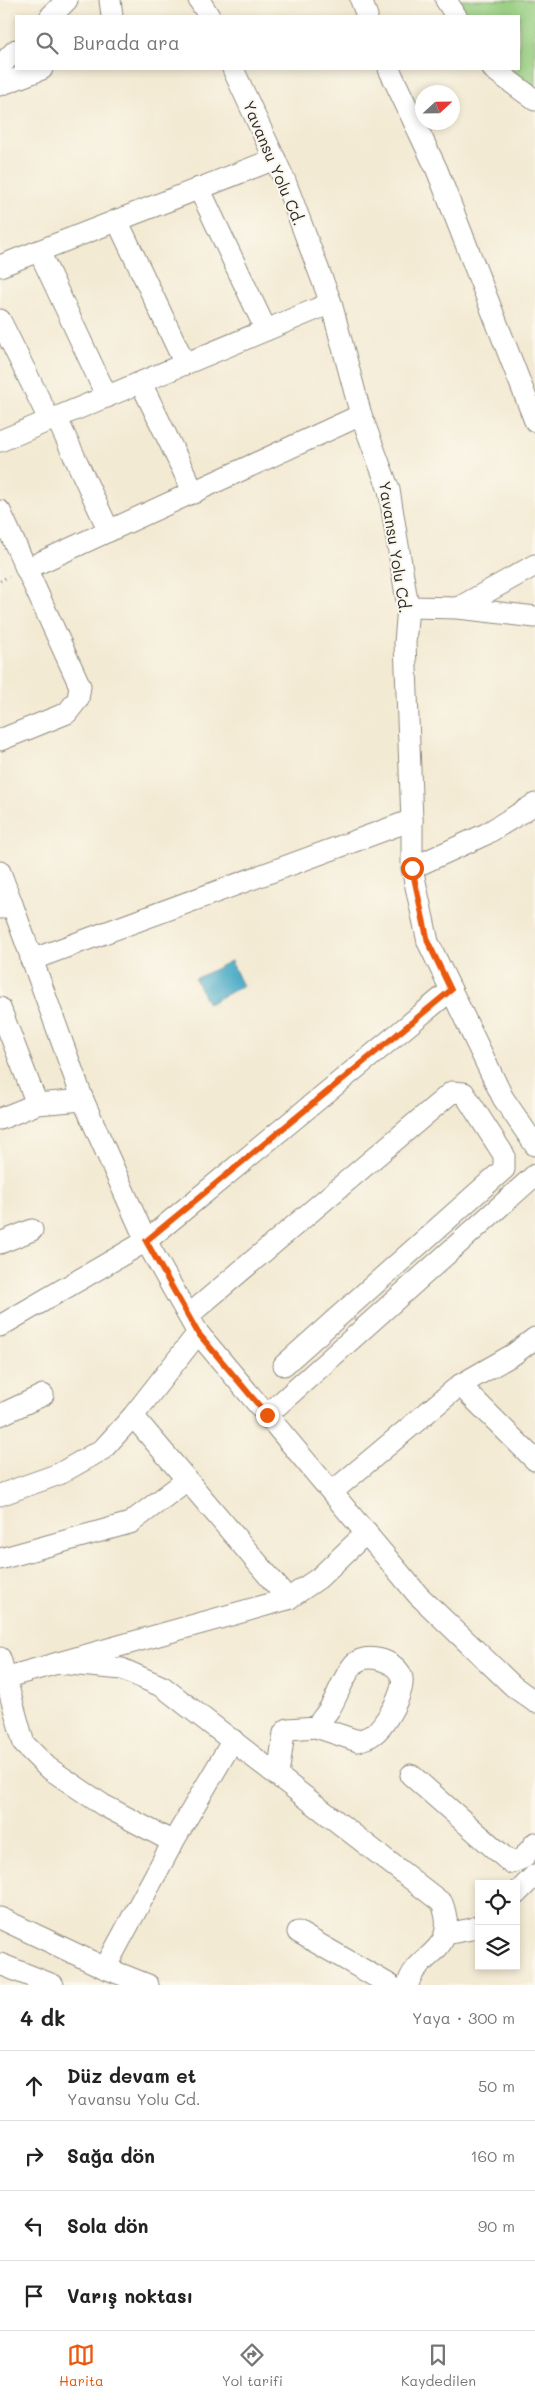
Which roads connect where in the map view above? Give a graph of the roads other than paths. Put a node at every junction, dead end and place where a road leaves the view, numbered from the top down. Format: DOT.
graph roads {
  1 [pos="67,0"];
  2 [pos="110,0"];
  3 [pos="199,0"];
  4 [pos="362,0"];
  5 [pos="446,0"];
  6 [pos="52,15"];
  7 [pos="112,15"];
  8 [pos="207,15"];
  9 [pos="367,15"];
  10 [pos="455,15"];
  11 [pos="15,51"];
  12 [pos="0,66"];
  13 [pos="39,70"];
  14 [pos="233,70"];
  15 [pos="389,70"];
  16 [pos="494,70"];
  17 [pos="0,85"];
  18 [pos="535,100"];
  19 [pos="274,158"];
  20 [pos="199,188"];
  21 [pos="117,220"];
  22 [pos="39,251"];
  23 [pos="0,266"];
  24 [pos="331,303"];
  25 [pos="0,320"];
  26 [pos="266,330"];
  27 [pos="185,364"];
  28 [pos="141,383"];
  29 [pos="107,397"];
  30 [pos="361,415"];
  31 [pos="54,420"];
  32 [pos="535,421"];
  33 [pos="0,441"];
  34 [pos="194,493"];
  35 [pos="0,511"];
  36 [pos="109,531"];
  37 [pos="535,565"];
  38 [pos="26,568"];
  39 [pos="408,608"];
  40 [pos="458,608"];
  41 [pos="535,617"];
  42 [pos="0,740"];
  43 [pos="535,804"];
  44 [pos="412,820"];
  45 [pos="412,868"];
  46 [pos="0,872"];
  47 [pos="6,906"];
  48 [pos="31,960"];
  49 [pos="451,990"];
  50 [pos="0,1008"];
  51 [pos="83,1100"];
  52 [pos="37,1104"];
  53 [pos="0,1119"];
  54 [pos="535,1145"];
  55 [pos="535,1176"];
  56 [pos="32,1230"];
  57 [pos="146,1241"];
  58 [pos="0,1243"];
  59 [pos="193,1324"];
  60 [pos="0,1326"];
  61 [pos="535,1338"];
  62 [pos="284,1365"];
  63 [pos="460,1385"];
  64 [pos="42,1395"];
  65 [pos="0,1415"];
  66 [pos="267,1415"];
  67 [pos="133,1416"];
  68 [pos="535,1460"];
  69 [pos="187,1480"];
  70 [pos="332,1492"];
  71 [pos="0,1495"];
  72 [pos="367,1532"];
  73 [pos="0,1559"];
  74 [pos="288,1600"];
  75 [pos="59,1662"];
  76 [pos="1,1675"];
  77 [pos="535,1702"];
  78 [pos="316,1727"];
  79 [pos="233,1740"];
  80 [pos="278,1775"];
  81 [pos="411,1775"];
  82 [pos="173,1842"];
  83 [pos="535,1843"];
  84 [pos="535,1875"];
  85 [pos="520,1890"];
  86 [pos="0,1918"];
  87 [pos="475,1928"];
  88 [pos="298,1932"];
  89 [pos="445,1934"];
  90 [pos="0,1964"];
  91 [pos="105,1968"];
  92 [pos="386,1984"];
  93 [pos="53,1985"];
  94 [pos="148,1985"];
  95 [pos="408,1985"];
  1 -- 6 [label="street"];
  2 -- 7 [label="street"];
  3 -- 8 [label="street"];
  4 -- 9 [label="street"];
  5 -- 10 [label="street"];
  11 -- 12 [label="street"];
  13 -- 17 [label="street"];
  14 -- 19 [label="street, Yavansu Yolu Cd."];
  15 -- 32 [label="street"];
  16 -- 18 [label="street"];
  19 -- 20 [label="street"];
  19 -- 24 [label="street, Yavansu Yolu Cd."];
  20 -- 21 [label="street"];
  20 -- 26 [label="street"];
  21 -- 22 [label="street"];
  21 -- 27 [label="street"];
  22 -- 23 [label="street"];
  22 -- 29 [label="street"];
  24 -- 26 [label="street"];
  24 -- 30 [label="street, Yavansu Yolu Cd."];
  25 -- 31 [label="street"];
  26 -- 27 [label="street"];
  27 -- 28 [label="street"];
  28 -- 29 [label="street"];
  28 -- 34 [label="street"];
  29 -- 31 [label="street"];
  30 -- 34 [label="street"];
  30 -- 39 [label="street, Yavansu Yolu Cd."];
  31 -- 33 [label="street"];
  31 -- 36 [label="street"];
  34 -- 36 [label="street"];
  35 -- 38 [label="street"];
  36 -- 38 [label="street"];
  37 -- 40 [label="street"];
  38 -- 42 [label="street"];
  39 -- 40 [label="street"];
  39 -- 44 [label="street, Yavansu Yolu Cd."];
  40 -- 41 [label="street"];
  43 -- 45 [label="street"];
  44 -- 45 [label="street, Yavansu Yolu Cd."];
  44 -- 48 [label="street"];
  45 -- 49 [label="street, Yavansu Yolu Cd."];
  46 -- 47 [label="street"];
  47 -- 48 [label="street"];
  48 -- 51 [label="street"];
  49 -- 54 [label="street, Yavansu Yolu Cd."];
  49 -- 57 [label="street"];
  50 -- 52 [label="street"];
  51 -- 52 [label="street"];
  51 -- 57 [label="street"];
  52 -- 53 [label="street"];
  55 -- 66 [label="street"];
  56 -- 58 [label="street"];
  57 -- 59 [label="street"];
  57 -- 60 [label="street"];
  59 -- 62 [label="street"];
  59 -- 66 [label="street"];
  59 -- 67 [label="street"];
  61 -- 63 [label="street"];
  63 -- 68 [label="street"];
  63 -- 70 [label="street"];
  64 -- 65 [label="street"];
  66 -- 70 [label="street"];
  67 -- 69 [label="street"];
  67 -- 71 [label="street"];
  69 -- 73 [label="street"];
  69 -- 74 [label="street"];
  70 -- 72 [label="street"];
  72 -- 74 [label="street"];
  72 -- 77 [label="street"];
  74 -- 75 [label="street"];
  75 -- 76 [label="street"];
  75 -- 79 [label="street"];
  76 -- 82 [label="street"];
  78 -- 80 [label="street"];
  79 -- 80 [label="street"];
  79 -- 82 [label="street"];
  80 -- 89 [label="street"];
  81 -- 83 [label="street"];
  82 -- 91 [label="street"];
  84 -- 85 [label="street"];
  86 -- 91 [label="street"];
  87 -- 89 [label="street"];
  88 -- 92 [label="street"];
  89 -- 95 [label="street"];
  90 -- 93 [label="street"];
  91 -- 94 [label="street"];
}
